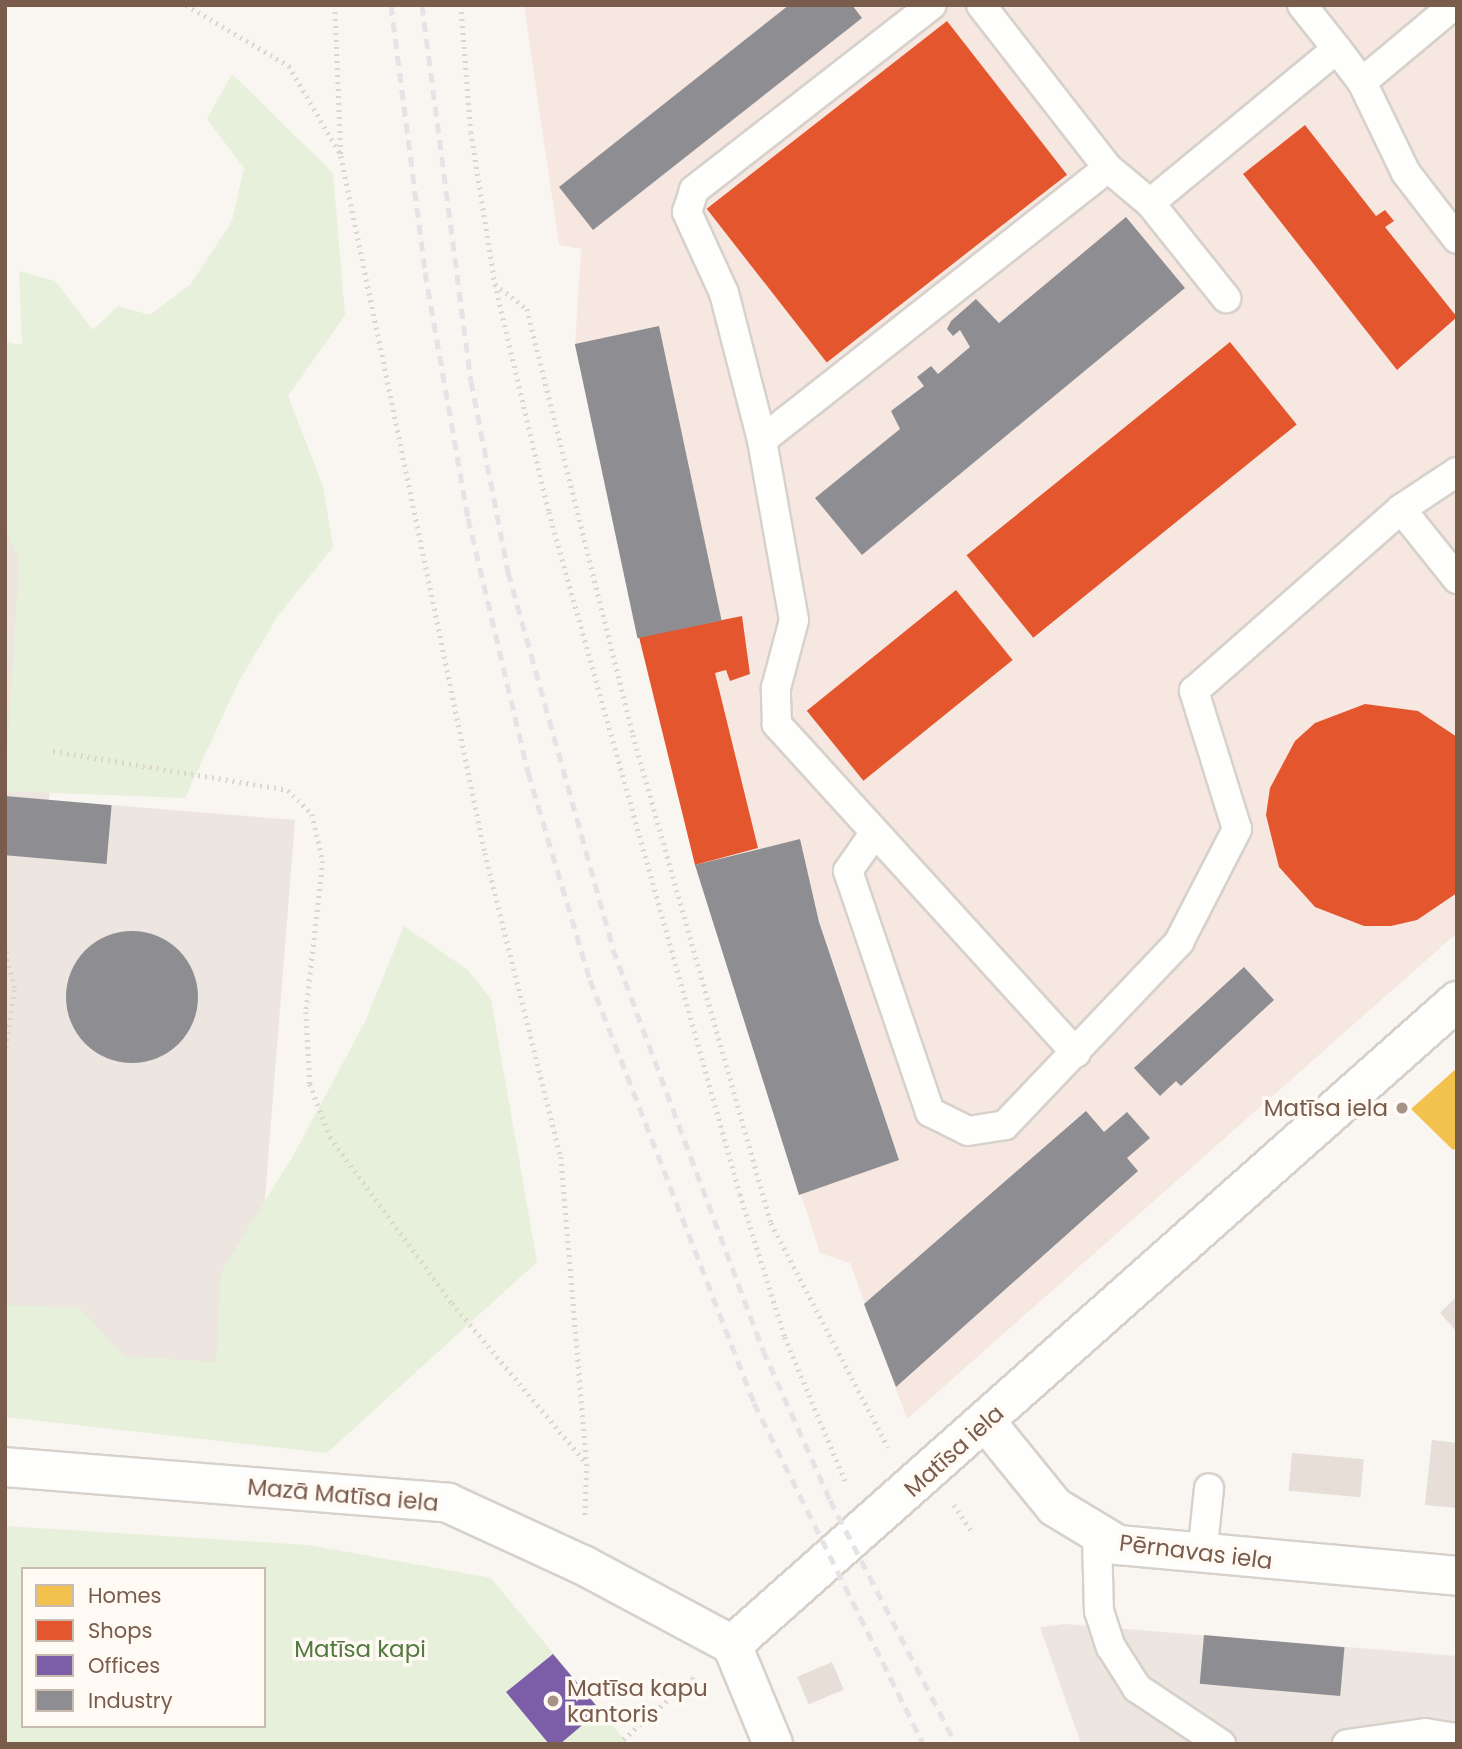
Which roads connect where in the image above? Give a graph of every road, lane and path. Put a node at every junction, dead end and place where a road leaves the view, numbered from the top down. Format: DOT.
graph roads {
  1 [pos="186,5"];
  2 [pos="335,5"];
  3 [pos="461,5"];
  4 [pos="932,5"];
  5 [pos="981,5"];
  6 [pos="1302,5"];
  7 [pos="1454,5"];
  8 [pos="1337,49"];
  9 [pos="1362,82"];
  10 [pos="341,156"];
  11 [pos="1108,168"];
  12 [pos="1150,203"];
  13 [pos="1457,239"];
  14 [pos="495,284"];
  15 [pos="1226,298"];
  16 [pos="762,440"];
  17 [pos="1457,472"];
  18 [pos="1401,509"];
  19 [pos="1457,579"];
  20 [pos="53,751"];
  21 [pos="873,835"];
  22 [pos="5,946"];
  23 [pos="1457,1001"];
  24 [pos="5,1053"];
  25 [pos="1076,1053"];
  26 [pos="985,1422"];
  27 [pos="890,1451"];
  28 [pos="587,1464"];
  29 [pos="5,1467"];
  30 [pos="847,1485"];
  31 [pos="1209,1488"];
  32 [pos="1097,1537"];
  33 [pos="1202,1555"];
  34 [pos="583,1565"];
  35 [pos="1457,1577"];
  36 [pos="732,1646"];
  37 [pos="1457,1738"];
  38 [pos="618,1744"];
  39 [pos="773,1744"];
  40 [pos="1221,1744"];
  41 [pos="1347,1744"];
  1 -- 10 [label="path"];
  2 -- 10 [label="path"];
  3 -- 14 [label="path"];
  4 -- 16 [label="lane"];
  5 -- 11 [label="lane"];
  6 -- 8 [label="lane"];
  7 -- 9 [label="lane"];
  8 -- 9 [label="lane"];
  8 -- 12 [label="lane"];
  9 -- 13 [label="lane"];
  10 -- 28 [label="path"];
  11 -- 12 [label="lane"];
  11 -- 16 [label="lane"];
  12 -- 15 [label="lane"];
  14 -- 27 [label="path"];
  14 -- 30 [label="path"];
  16 -- 21 [label="lane"];
  17 -- 18 [label="lane"];
  18 -- 19 [label="lane"];
  18 -- 25 [label="lane"];
  20 -- 28 [label="path"];
  21 -- 25 [label="lane"];
  21 -- 25 [label="lane"];
  22 -- 24 [label="path"];
  23 -- 26 [label="street, Matīsa iela"];
  26 -- 32 [label="street, Pērnavas iela"];
  26 -- 36 [label="street, Matīsa iela"];
  28 -- 34 [label="path"];
  29 -- 34 [label="street, Mazā Matīsa iela"];
  31 -- 33 [label="lane"];
  32 -- 33 [label="street, Pērnavas iela"];
  32 -- 40 [label="lane"];
  33 -- 35 [label="street, Pērnavas iela"];
  34 -- 36 [label="street, Mazā Matīsa iela"];
  36 -- 38 [label="path"];
  36 -- 39 [label="street"];
  37 -- 41 [label="lane"];
}
